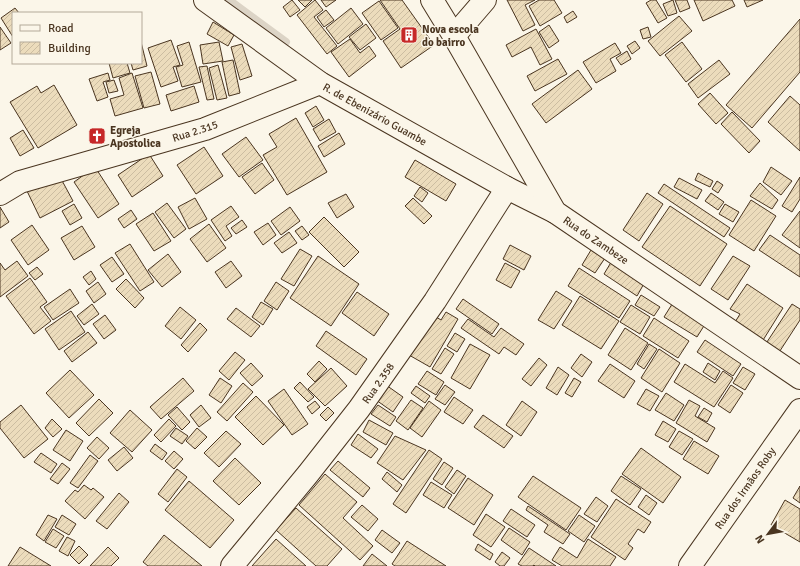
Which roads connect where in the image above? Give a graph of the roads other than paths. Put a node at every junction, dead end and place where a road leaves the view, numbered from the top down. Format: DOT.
graph roads {
  1 [pos="205,0"];
  2 [pos="432,0"];
  3 [pos="484,0"];
  4 [pos="454,36"];
  5 [pos="320,83"];
  6 [pos="507,188"];
  7 [pos="0,194"];
  8 [pos="555,212"];
  9 [pos="800,378"];
  10 [pos="800,410"];
  11 [pos="232,566"];
  12 [pos="690,566"];
  1 -- 5 [label="street, R. de Ebenizário Guambe"];
  2 -- 4 [label="street, Rua do Zambeze"];
  3 -- 4 [label="street"];
  4 -- 8 [label="street, Rua do Zambeze"];
  5 -- 6 [label="street, R. de Ebenizário Guambe"];
  5 -- 7 [label="street, Rua 2.315"];
  6 -- 8 [label="street, R. de Ebenizário Guambe"];
  6 -- 11 [label="street, Rua 2.358"];
  8 -- 9 [label="street, Rua do Zambeze"];
  10 -- 12 [label="street, Rua dos Irmãos Roby"];
}
